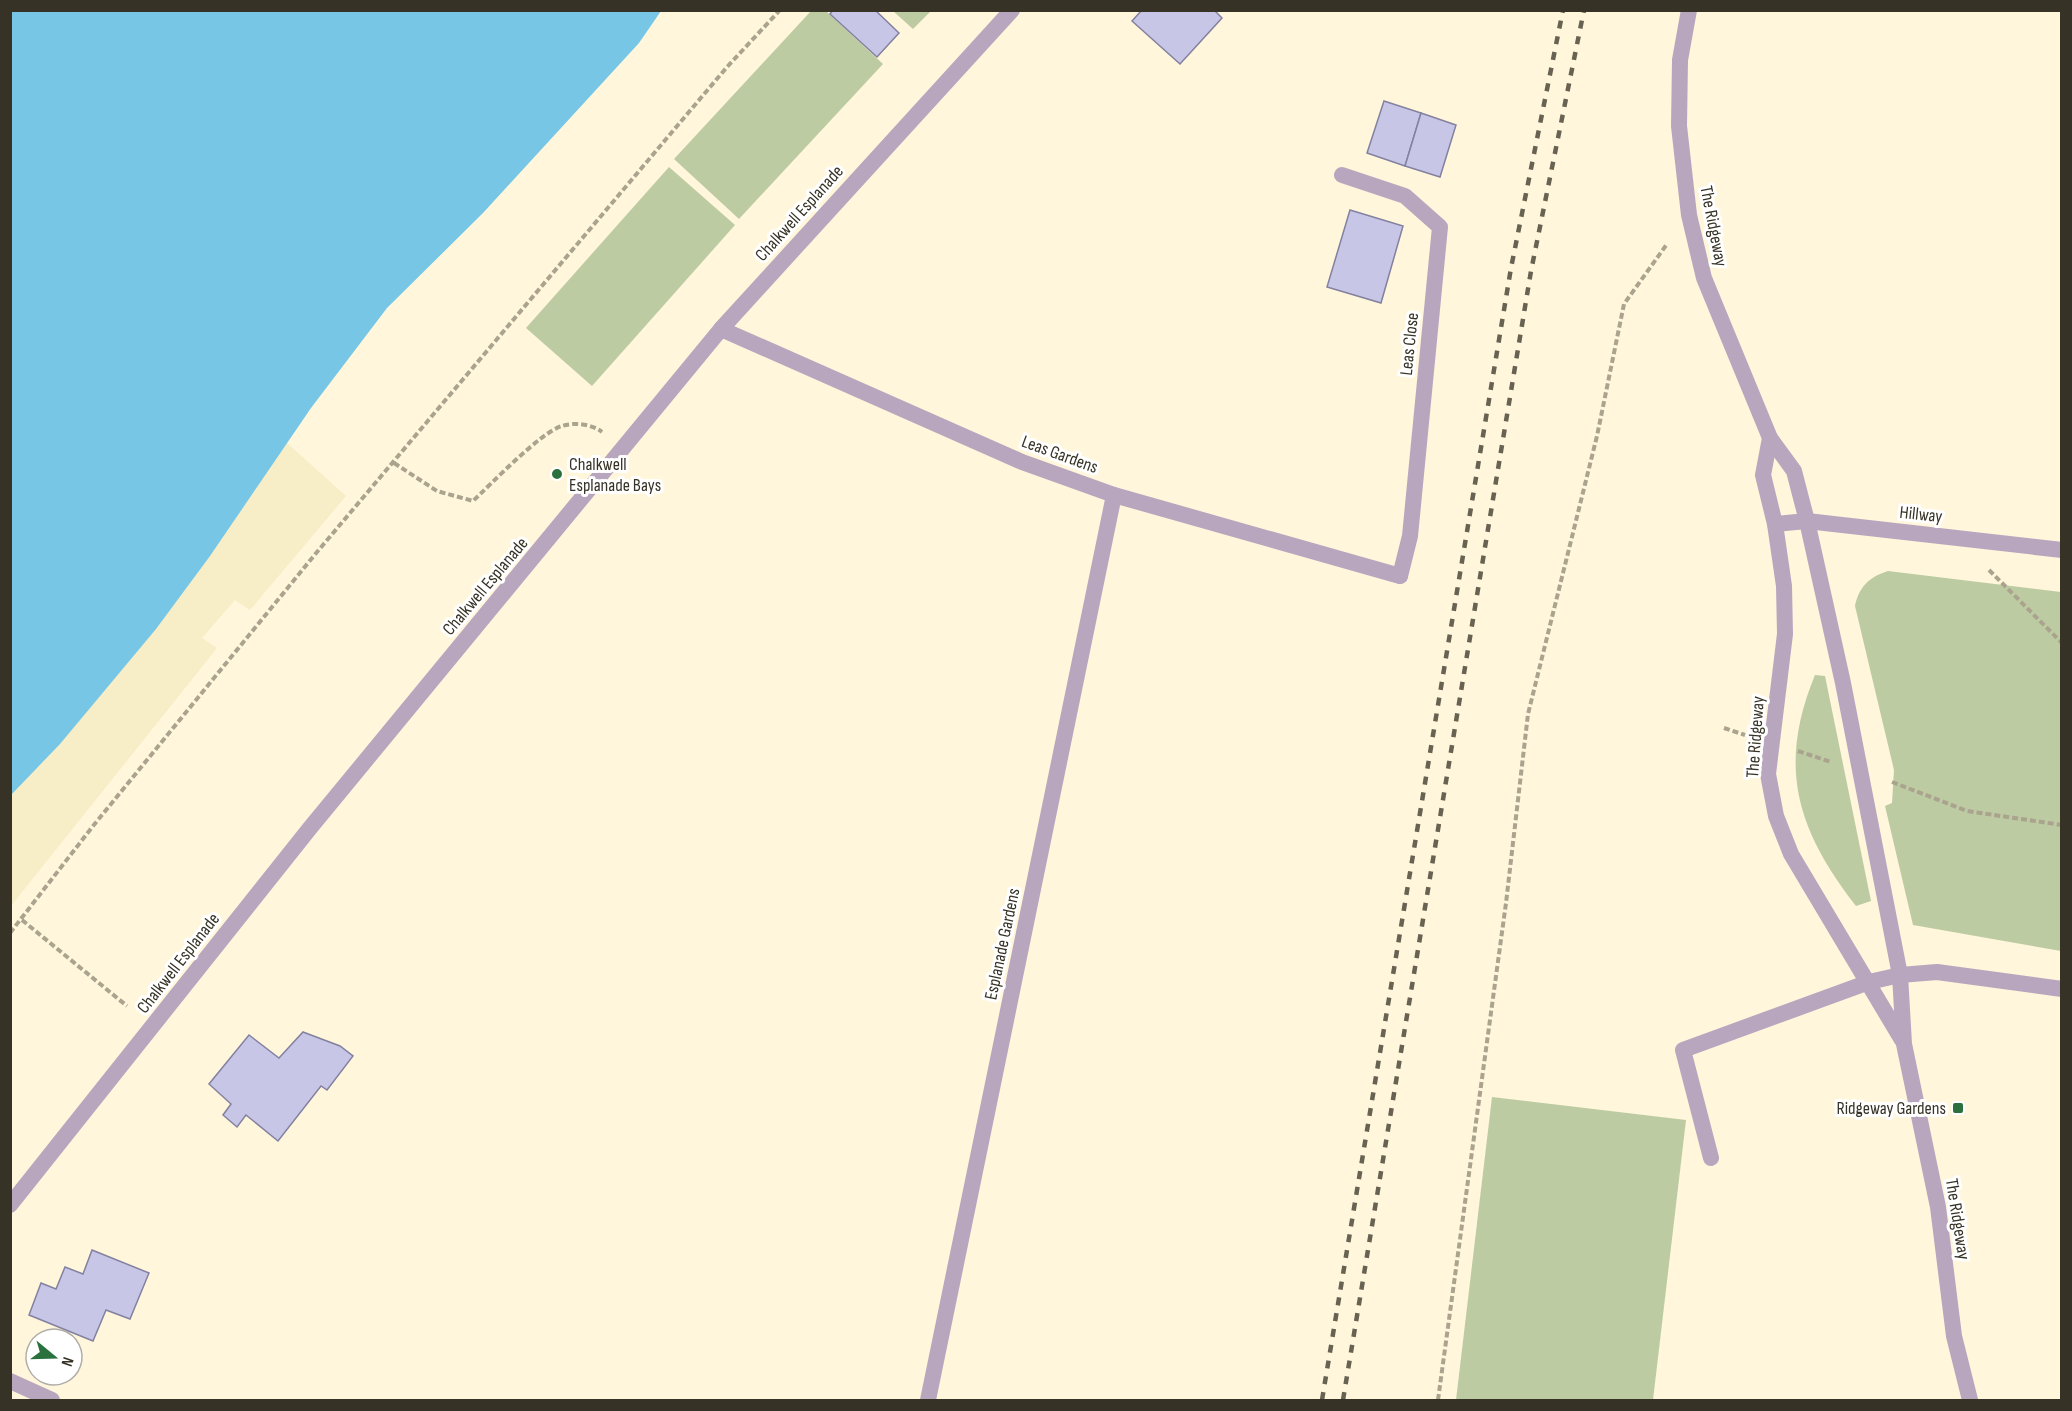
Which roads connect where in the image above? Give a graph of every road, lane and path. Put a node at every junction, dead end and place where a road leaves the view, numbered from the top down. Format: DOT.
graph roads {
  1 [pos="780,10"];
  2 [pos="1012,10"];
  3 [pos="1689,10"];
  4 [pos="1342,175"];
  5 [pos="1689,215"];
  6 [pos="721,329"];
  7 [pos="1770,438"];
  8 [pos="624,449"];
  9 [pos="394,463"];
  10 [pos="1114,495"];
  11 [pos="1808,521"];
  12 [pos="1775,524"];
  13 [pos="1957,538"];
  14 [pos="2061,550"];
  15 [pos="1400,576"];
  16 [pos="2061,643"];
  17 [pos="22,920"];
  18 [pos="10,933"];
  19 [pos="1900,975"];
  20 [pos="1869,982"];
  21 [pos="2061,989"];
  22 [pos="127,1006"];
  23 [pos="1904,1044"];
  24 [pos="1711,1158"];
  25 [pos="10,1205"];
  26 [pos="10,1381"];
  27 [pos="52,1401"];
  28 [pos="928,1401"];
  29 [pos="1438,1401"];
  30 [pos="1970,1401"];
  1 -- 9 [label="path"];
  2 -- 6 [label="street, Chalkwell Esplanade"];
  3 -- 5 [label="street, The Ridgeway"];
  4 -- 15 [label="street, Leas Close"];
  5 -- 7 [label="street, The Ridgeway"];
  5 -- 29 [label="path"];
  6 -- 8 [label="street, Chalkwell Esplanade"];
  6 -- 10 [label="street, Leas Gardens"];
  7 -- 11 [label="street, The Ridgeway"];
  7 -- 12 [label="street, The Ridgeway"];
  8 -- 9 [label="path"];
  8 -- 25 [label="street, Chalkwell Esplanade"];
  9 -- 17 [label="path"];
  10 -- 15 [label="street, Leas Gardens"];
  10 -- 28 [label="street, Esplanade Gardens"];
  11 -- 12 [label="street, Hillway"];
  11 -- 13 [label="street, Hillway"];
  11 -- 19 [label="street, The Ridgeway"];
  12 -- 20 [label="street, The Ridgeway"];
  13 -- 14 [label="street, Hillway"];
  13 -- 16 [label="path"];
  17 -- 18 [label="path"];
  17 -- 22 [label="path"];
  19 -- 20 [label="street"];
  19 -- 21 [label="street"];
  19 -- 23 [label="street, The Ridgeway"];
  20 -- 23 [label="street, The Ridgeway"];
  20 -- 24 [label="street"];
  23 -- 30 [label="street, The Ridgeway"];
  26 -- 27 [label="street"];
}
